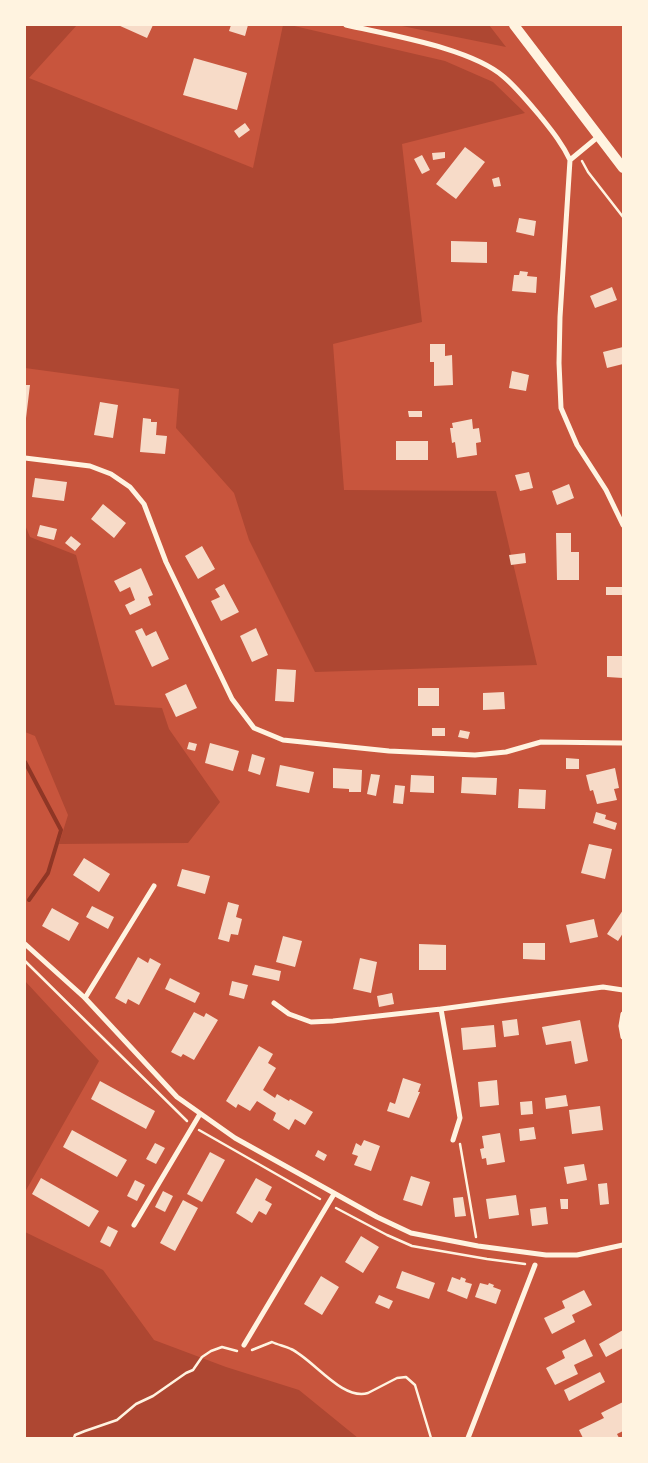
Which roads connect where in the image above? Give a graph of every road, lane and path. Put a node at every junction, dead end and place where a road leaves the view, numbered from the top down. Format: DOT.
graph roads {
  1 [pos="346,25"];
  2 [pos="514,25"];
  3 [pos="599,136"];
  4 [pos="578,152"];
  5 [pos="570,160"];
  6 [pos="623,168"];
  7 [pos="623,217"];
  8 [pos="25,458"];
  9 [pos="623,525"];
  10 [pos="623,743"];
  11 [pos="154,886"];
  12 [pos="25,944"];
  13 [pos="25,961"];
  14 [pos="623,990"];
  15 [pos="85,998"];
  16 [pos="274,1003"];
  17 [pos="441,1009"];
  18 [pos="623,1014"];
  19 [pos="623,1037"];
  20 [pos="200,1114"];
  21 [pos="193,1126"];
  22 [pos="457,1128"];
  23 [pos="453,1140"];
  24 [pos="334,1194"];
  25 [pos="328,1204"];
  26 [pos="134,1225"];
  27 [pos="623,1245"];
  28 [pos="478,1246"];
  29 [pos="535,1265"];
  30 [pos="244,1345"];
  31 [pos="241,1351"];
  32 [pos="248,1352"];
  33 [pos="74,1438"];
  34 [pos="431,1438"];
  35 [pos="468,1438"];
  1 -- 5 [label="street"];
  2 -- 3 [label="main road"];
  3 -- 4 [label="street"];
  3 -- 6 [label="main road"];
  4 -- 5 [label="street"];
  4 -- 7 [label="path"];
  5 -- 9 [label="street"];
  8 -- 10 [label="street"];
  11 -- 15 [label="street"];
  12 -- 15 [label="street"];
  13 -- 21 [label="path"];
  14 -- 17 [label="street"];
  15 -- 20 [label="street"];
  16 -- 17 [label="street"];
  17 -- 22 [label="street"];
  18 -- 19 [label="street"];
  20 -- 21 [label="street"];
  20 -- 24 [label="street"];
  21 -- 25 [label="path"];
  21 -- 26 [label="street"];
  22 -- 23 [label="street"];
  22 -- 28 [label="path"];
  24 -- 25 [label="street"];
  24 -- 28 [label="street"];
  25 -- 29 [label="path"];
  25 -- 30 [label="street"];
  27 -- 28 [label="street"];
  29 -- 35 [label="street"];
  31 -- 33 [label="path"];
  32 -- 34 [label="path"];
}
